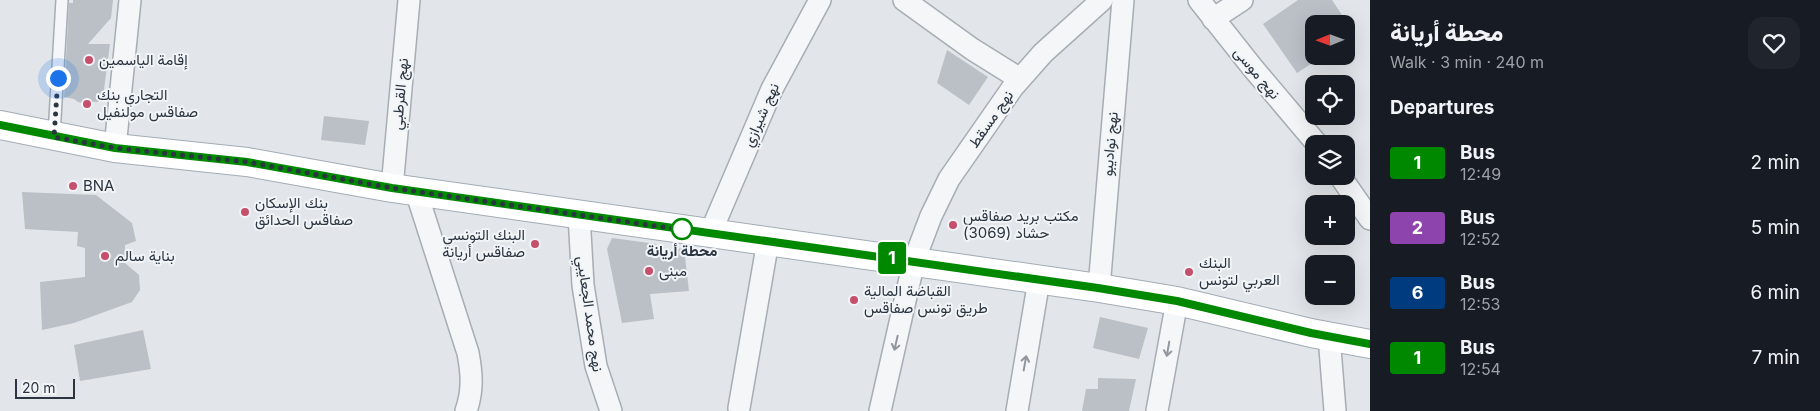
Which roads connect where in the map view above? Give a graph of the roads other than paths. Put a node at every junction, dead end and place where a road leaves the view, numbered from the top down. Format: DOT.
graph roads {
  1 [pos="62,0"];
  2 [pos="130,0"];
  3 [pos="408,0"];
  4 [pos="820,0"];
  5 [pos="904,0"];
  6 [pos="1102,0"];
  7 [pos="1123,0"];
  8 [pos="1199,0"];
  9 [pos="1242,0"];
  10 [pos="1214,20"];
  11 [pos="1020,79"];
  12 [pos="0,125"];
  13 [pos="1310,135"];
  14 [pos="54,137"];
  15 [pos="115,148"];
  16 [pos="1346,185"];
  17 [pos="404,190"];
  18 [pos="579,214"];
  19 [pos="1370,219"];
  20 [pos="710,234"];
  21 [pos="768,241"];
  22 [pos="914,261"];
  23 [pos="1039,280"];
  24 [pos="1098,288"];
  25 [pos="1177,301"];
  26 [pos="1329,336"];
  27 [pos="1370,344"];
  28 [pos="739,408"];
  29 [pos="466,411"];
  30 [pos="611,411"];
  31 [pos="880,411"];
  32 [pos="1017,411"];
  33 [pos="1157,411"];
  34 [pos="1335,411"];
  1 -- 14 [label="lane"];
  2 -- 15 [label="street"];
  3 -- 17 [label="street, نهج القرطبي"];
  4 -- 20 [label="street, نهج شيرازي"];
  5 -- 11 [label="street"];
  6 -- 11 [label="street, نهج مسقط"];
  7 -- 24 [label="street, نهج نواديبو"];
  8 -- 10 [label="street, نهج موسى"];
  9 -- 10 [label="street"];
  10 -- 13 [label="street, نهج موسى"];
  11 -- 22 [label="street, نهج مسقط"];
  12 -- 14 [label="main road"];
  14 -- 15 [label="main road"];
  15 -- 17 [label="main road"];
  16 -- 19 [label="street"];
  17 -- 18 [label="main road"];
  17 -- 29 [label="street"];
  18 -- 20 [label="main road"];
  18 -- 30 [label="street, نهج محمد الجعايبي"];
  20 -- 21 [label="main road"];
  21 -- 22 [label="main road"];
  21 -- 28 [label="street"];
  22 -- 23 [label="main road"];
  22 -- 31 [label="street, نهج مسقط, one-way"];
  23 -- 24 [label="main road"];
  32 -- 23 [label="street, one-way"];
  24 -- 25 [label="main road"];
  25 -- 26 [label="main road"];
  25 -- 33 [label="street, one-way"];
  26 -- 27 [label="main road"];
  26 -- 34 [label="street"];
}
